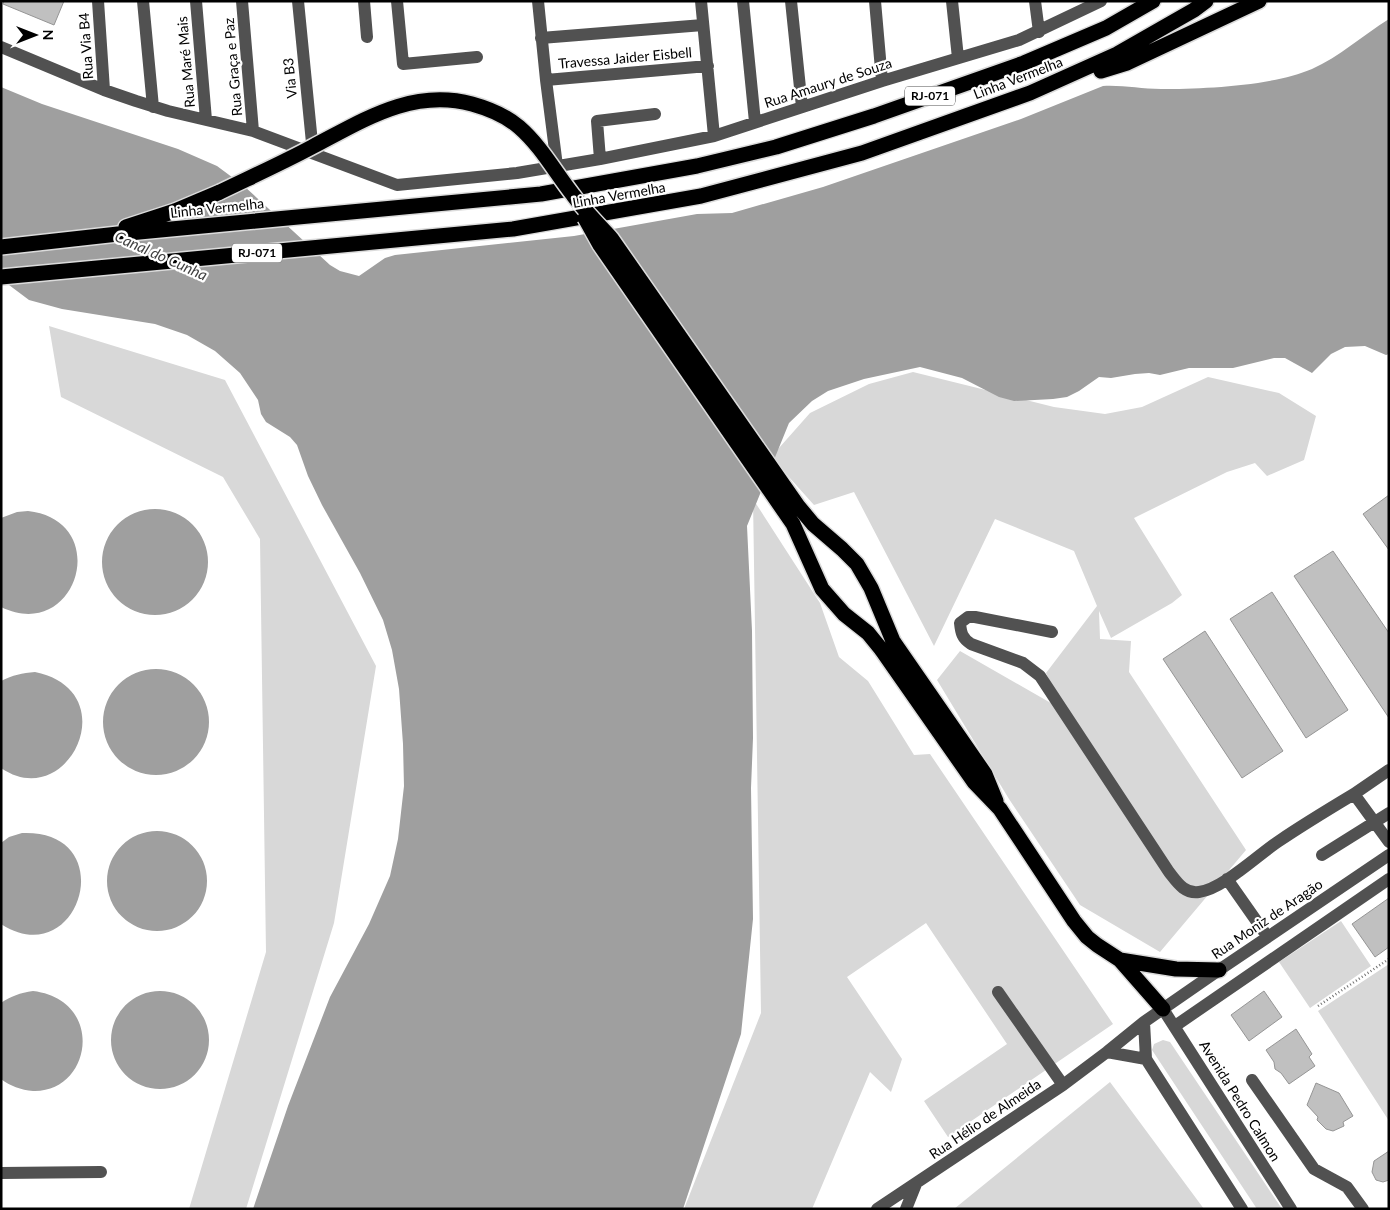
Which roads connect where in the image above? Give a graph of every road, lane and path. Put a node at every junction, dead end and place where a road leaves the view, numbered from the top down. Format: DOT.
graph roads {
  1 [pos="98,1"];
  2 [pos="144,1"];
  3 [pos="196,1"];
  4 [pos="242,1"];
  5 [pos="298,1"];
  6 [pos="364,1"];
  7 [pos="397,1"];
  8 [pos="538,1"];
  9 [pos="701,1"];
  10 [pos="743,1"];
  11 [pos="791,1"];
  12 [pos="874,1"];
  13 [pos="952,1"];
  14 [pos="1035,1"];
  15 [pos="1101,1"];
  16 [pos="1153,1"];
  17 [pos="1206,1"];
  18 [pos="1259,1"];
  19 [pos="703,25"];
  20 [pos="1039,32"];
  21 [pos="367,37"];
  22 [pos="541,38"];
  23 [pos="1,47"];
  24 [pos="477,57"];
  25 [pos="958,58"];
  26 [pos="708,66"];
  27 [pos="546,80"];
  28 [pos="882,81"];
  29 [pos="104,90"];
  30 [pos="1030,93"];
  31 [pos="153,107"];
  32 [pos="802,107"];
  33 [pos="655,114"];
  34 [pos="206,120"];
  35 [pos="755,122"];
  36 [pos="253,131"];
  37 [pos="714,136"];
  38 [pos="313,153"];
  39 [pos="600,160"];
  40 [pos="557,166"];
  41 [pos="574,196"];
  42 [pos="70,239"];
  43 [pos="1,248"];
  44 [pos="1,277"];
  45 [pos="1052,632"];
  46 [pos="929,705"];
  47 [pos="1389,770"];
  48 [pos="1354,794"];
  49 [pos="1389,813"];
  50 [pos="1375,822"];
  51 [pos="1389,842"];
  52 [pos="1322,854"];
  53 [pos="1389,855"];
  54 [pos="1227,879"];
  55 [pos="1389,879"];
  56 [pos="1267,936"];
  57 [pos="1389,959"];
  58 [pos="1120,960"];
  59 [pos="1219,970"];
  60 [pos="998,992"];
  61 [pos="1318,1006"];
  62 [pos="1164,1009"];
  63 [pos="1144,1022"];
  64 [pos="1175,1026"];
  65 [pos="1107,1052"];
  66 [pos="1146,1059"];
  67 [pos="1252,1080"];
  68 [pos="1062,1085"];
  69 [pos="101,1172"];
  70 [pos="1,1173"];
  71 [pos="916,1184"];
  72 [pos="878,1209"];
  73 [pos="906,1209"];
  74 [pos="1242,1209"];
  75 [pos="1291,1209"];
  76 [pos="1363,1209"];
  1 -- 29 [label="street, Rua Via B4"];
  2 -- 31 [label="street"];
  3 -- 34 [label="street, Rua Maré Mais"];
  4 -- 36 [label="street, Rua Graça e Paz"];
  5 -- 38 [label="street, Via B3"];
  6 -- 21 [label="street"];
  7 -- 24 [label="street"];
  8 -- 22 [label="street"];
  9 -- 19 [label="street"];
  10 -- 35 [label="street"];
  11 -- 32 [label="street"];
  12 -- 28 [label="street"];
  13 -- 25 [label="street"];
  14 -- 20 [label="street"];
  15 -- 20 [label="street, Rua Amaury de Souza"];
  16 -- 42 [label="highway, Linha Vermelha / RJ-071"];
  17 -- 30 [label="highway, Linha Vermelha / RJ-071"];
  18 -- 30 [label="highway"];
  19 -- 22 [label="street"];
  19 -- 26 [label="street"];
  20 -- 25 [label="street, Rua Amaury de Souza"];
  22 -- 27 [label="street"];
  23 -- 29 [label="street, Rua Amaury de Souza"];
  25 -- 28 [label="street, Rua Amaury de Souza"];
  26 -- 27 [label="street, Travessa Jaider Eisbell"];
  26 -- 37 [label="street"];
  27 -- 40 [label="street"];
  28 -- 32 [label="street, Rua Amaury de Souza"];
  29 -- 31 [label="street, Rua Amaury de Souza"];
  30 -- 44 [label="highway, Linha Vermelha / RJ-071, bridge"];
  31 -- 34 [label="street, Rua Amaury de Souza"];
  32 -- 35 [label="street, Rua Amaury de Souza"];
  33 -- 39 [label="street"];
  34 -- 36 [label="street, Rua Amaury de Souza"];
  35 -- 37 [label="street, Rua Amaury de Souza"];
  36 -- 38 [label="street, Rua Amaury de Souza"];
  37 -- 39 [label="street, Rua Amaury de Souza"];
  38 -- 40 [label="street, Rua Amaury de Souza"];
  39 -- 40 [label="street, Rua Amaury de Souza"];
  41 -- 42 [label="highway, bridge"];
  41 -- 46 [label="highway, bridge"];
  41 -- 46 [label="highway, bridge"];
  42 -- 43 [label="highway, Linha Vermelha / RJ-071"];
  45 -- 54 [label="street"];
  46 -- 58 [label="highway"];
  47 -- 48 [label="street"];
  48 -- 50 [label="street"];
  48 -- 54 [label="street"];
  49 -- 50 [label="street"];
  50 -- 51 [label="street"];
  50 -- 52 [label="street"];
  53 -- 56 [label="street, Rua Moniz de Aragão"];
  54 -- 56 [label="street"];
  55 -- 64 [label="street"];
  56 -- 59 [label="street, Rua Moniz de Aragão"];
  57 -- 61 [label="path"];
  58 -- 59 [label="highway"];
  58 -- 62 [label="highway"];
  59 -- 62 [label="street, Rua Moniz de Aragão"];
  60 -- 68 [label="street"];
  62 -- 63 [label="street, Rua Moniz de Aragão"];
  62 -- 64 [label="street, Avenida Pedro Calmon"];
  63 -- 65 [label="street, Rua Hélio de Almeida"];
  63 -- 66 [label="street"];
  64 -- 75 [label="street, Avenida Pedro Calmon"];
  65 -- 66 [label="street"];
  65 -- 68 [label="street, Rua Hélio de Almeida"];
  66 -- 74 [label="street"];
  67 -- 76 [label="street"];
  68 -- 71 [label="street, Rua Hélio de Almeida"];
  69 -- 70 [label="street"];
  71 -- 72 [label="street, Rua Hélio de Almeida"];
  71 -- 73 [label="street"];
}
